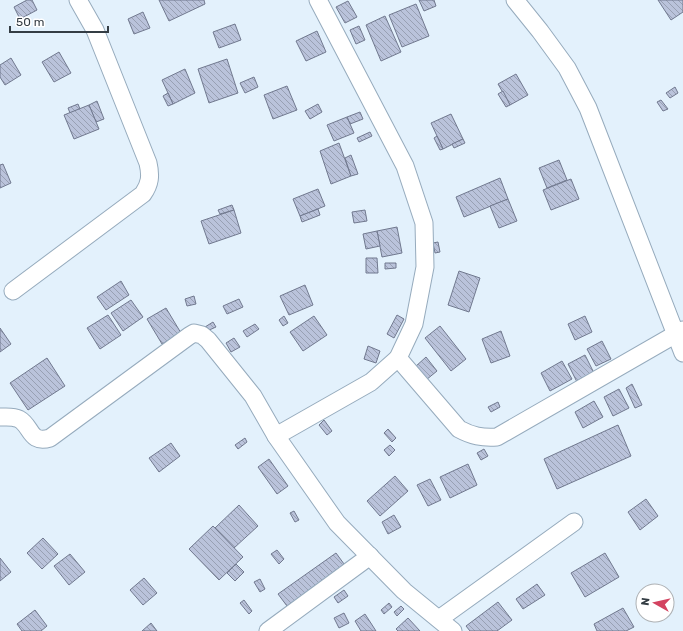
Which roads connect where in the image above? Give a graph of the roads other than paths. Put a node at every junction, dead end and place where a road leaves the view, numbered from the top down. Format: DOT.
graph roads {
  1 [pos="78,0"];
  2 [pos="318,0"];
  3 [pos="515,0"];
  4 [pos="13,291"];
  5 [pos="679,331"];
  6 [pos="683,353"];
  7 [pos="398,358"];
  8 [pos="0,417"];
  9 [pos="276,436"];
  10 [pos="574,522"];
  11 [pos="370,556"];
  12 [pos="439,619"];
  13 [pos="268,631"];
  14 [pos="453,631"];
  1 -- 4 [label="street"];
  2 -- 7 [label="street"];
  3 -- 5 [label="street"];
  5 -- 6 [label="street"];
  5 -- 7 [label="street"];
  7 -- 9 [label="street"];
  8 -- 9 [label="street"];
  9 -- 11 [label="street"];
  10 -- 12 [label="street"];
  11 -- 12 [label="street"];
  11 -- 13 [label="street"];
  12 -- 14 [label="street"];
}
